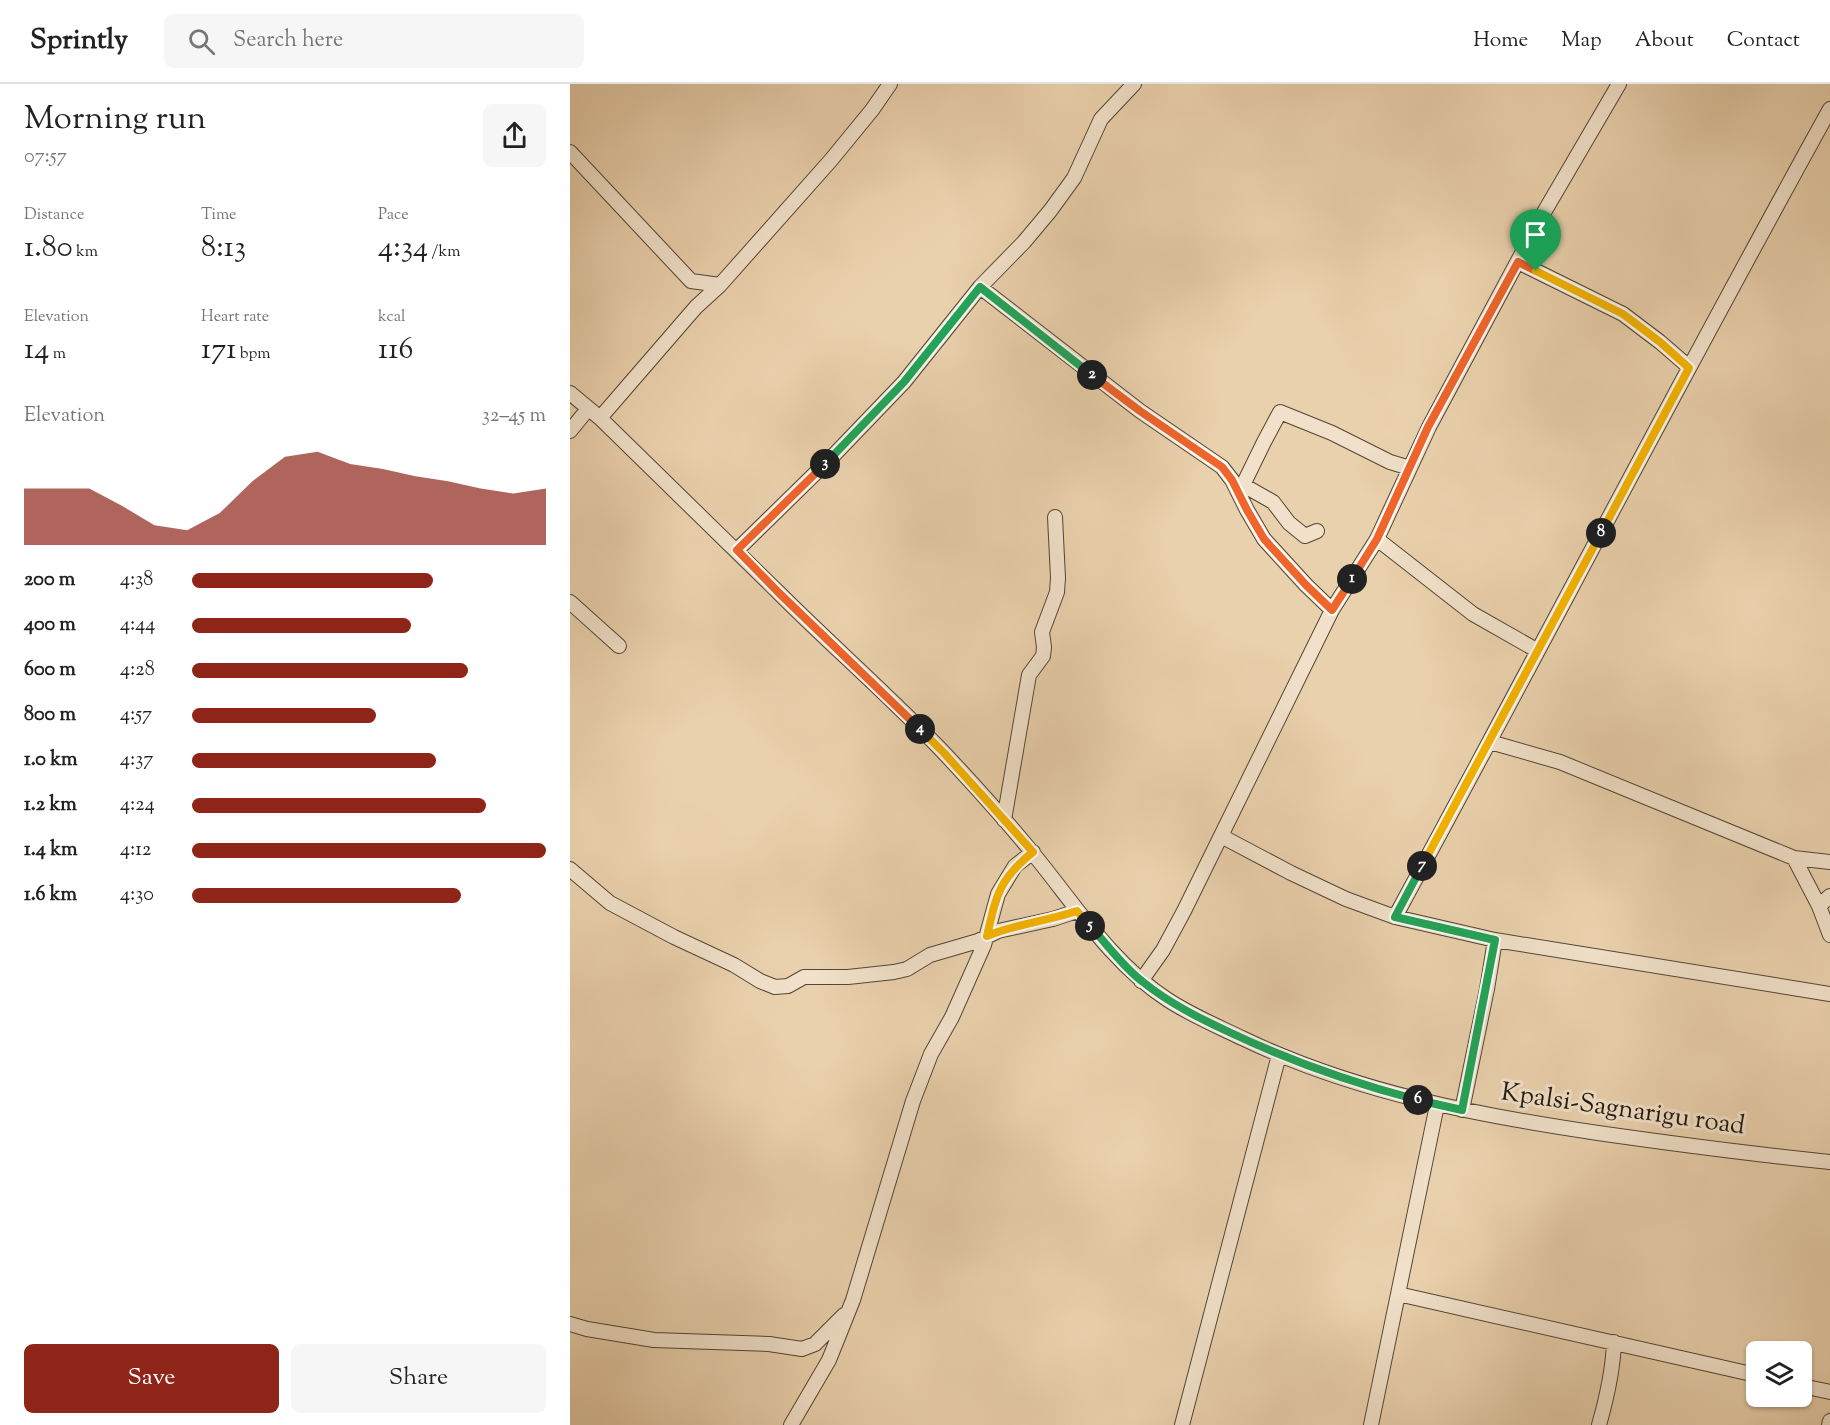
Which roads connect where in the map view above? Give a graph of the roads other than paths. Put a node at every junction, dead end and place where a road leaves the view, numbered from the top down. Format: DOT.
graph roads {
  1 [pos="890,84"];
  2 [pos="1134,84"];
  3 [pos="1619,84"];
  4 [pos="1830,108"];
  5 [pos="570,152"];
  6 [pos="1518,262"];
  7 [pos="691,280"];
  8 [pos="720,285"];
  9 [pos="980,287"];
  10 [pos="696,307"];
  11 [pos="1689,368"];
  12 [pos="570,393"];
  13 [pos="588,409"];
  14 [pos="600,418"];
  15 [pos="570,431"];
  16 [pos="1410,468"];
  17 [pos="1055,517"];
  18 [pos="1317,531"];
  19 [pos="1377,539"];
  20 [pos="737,550"];
  21 [pos="570,602"];
  22 [pos="1332,610"];
  23 [pos="619,646"];
  24 [pos="1538,651"];
  25 [pos="1490,742"];
  26 [pos="1004,820"];
  27 [pos="1221,836"];
  28 [pos="1033,852"];
  29 [pos="1794,858"];
  30 [pos="1830,861"];
  31 [pos="570,870"];
  32 [pos="1825,901"];
  33 [pos="1077,911"];
  34 [pos="1395,917"];
  35 [pos="1830,935"];
  36 [pos="987,936"];
  37 [pos="1495,940"];
  38 [pos="1141,981"];
  39 [pos="1830,994"];
  40 [pos="1279,1054"];
  41 [pos="1437,1105"];
  42 [pos="1462,1110"];
  43 [pos="1830,1162"];
  44 [pos="1398,1294"];
  45 [pos="849,1310"];
  46 [pos="570,1324"];
  47 [pos="1614,1342"];
  48 [pos="1746,1373"];
  49 [pos="1812,1388"];
  50 [pos="1830,1392"];
  51 [pos="791,1425"];
  52 [pos="1182,1425"];
  53 [pos="1371,1425"];
  54 [pos="1599,1425"];
  1 -- 8 [label="street"];
  2 -- 9 [label="street"];
  3 -- 6 [label="street"];
  4 -- 11 [label="street"];
  5 -- 7 [label="street"];
  6 -- 11 [label="street"];
  6 -- 16 [label="street"];
  7 -- 8 [label="street"];
  7 -- 10 [label="street"];
  8 -- 10 [label="street"];
  9 -- 20 [label="street"];
  9 -- 22 [label="street"];
  10 -- 14 [label="street"];
  11 -- 24 [label="street"];
  12 -- 13 [label="street, Kpalsi-Sagnarigu road"];
  13 -- 14 [label="street, Kpalsi-Sagnarigu road"];
  13 -- 15 [label="street"];
  14 -- 20 [label="street, Kpalsi-Sagnarigu road"];
  16 -- 18 [label="street"];
  16 -- 19 [label="street"];
  17 -- 26 [label="street"];
  19 -- 22 [label="street"];
  19 -- 24 [label="street"];
  20 -- 26 [label="street, Kpalsi-Sagnarigu road"];
  21 -- 23 [label="street"];
  22 -- 27 [label="street"];
  24 -- 25 [label="street"];
  25 -- 29 [label="street"];
  25 -- 34 [label="street"];
  26 -- 28 [label="street, Kpalsi-Sagnarigu road"];
  27 -- 34 [label="street"];
  27 -- 38 [label="street"];
  28 -- 33 [label="street, Kpalsi-Sagnarigu road"];
  28 -- 36 [label="street"];
  29 -- 30 [label="street"];
  29 -- 32 [label="street"];
  31 -- 36 [label="street"];
  32 -- 35 [label="street"];
  33 -- 36 [label="street"];
  33 -- 38 [label="street, Kpalsi-Sagnarigu road"];
  34 -- 37 [label="street"];
  36 -- 45 [label="street"];
  37 -- 39 [label="street"];
  37 -- 42 [label="street"];
  38 -- 40 [label="street, Kpalsi-Sagnarigu road"];
  40 -- 41 [label="street, Kpalsi-Sagnarigu road"];
  40 -- 52 [label="street"];
  41 -- 42 [label="street, Kpalsi-Sagnarigu road"];
  41 -- 44 [label="street"];
  42 -- 43 [label="street, Kpalsi-Sagnarigu road"];
  44 -- 47 [label="street"];
  44 -- 53 [label="street"];
  45 -- 46 [label="street"];
  45 -- 51 [label="street"];
  47 -- 48 [label="street"];
  47 -- 54 [label="street"];
  49 -- 50 [label="street"];
}
